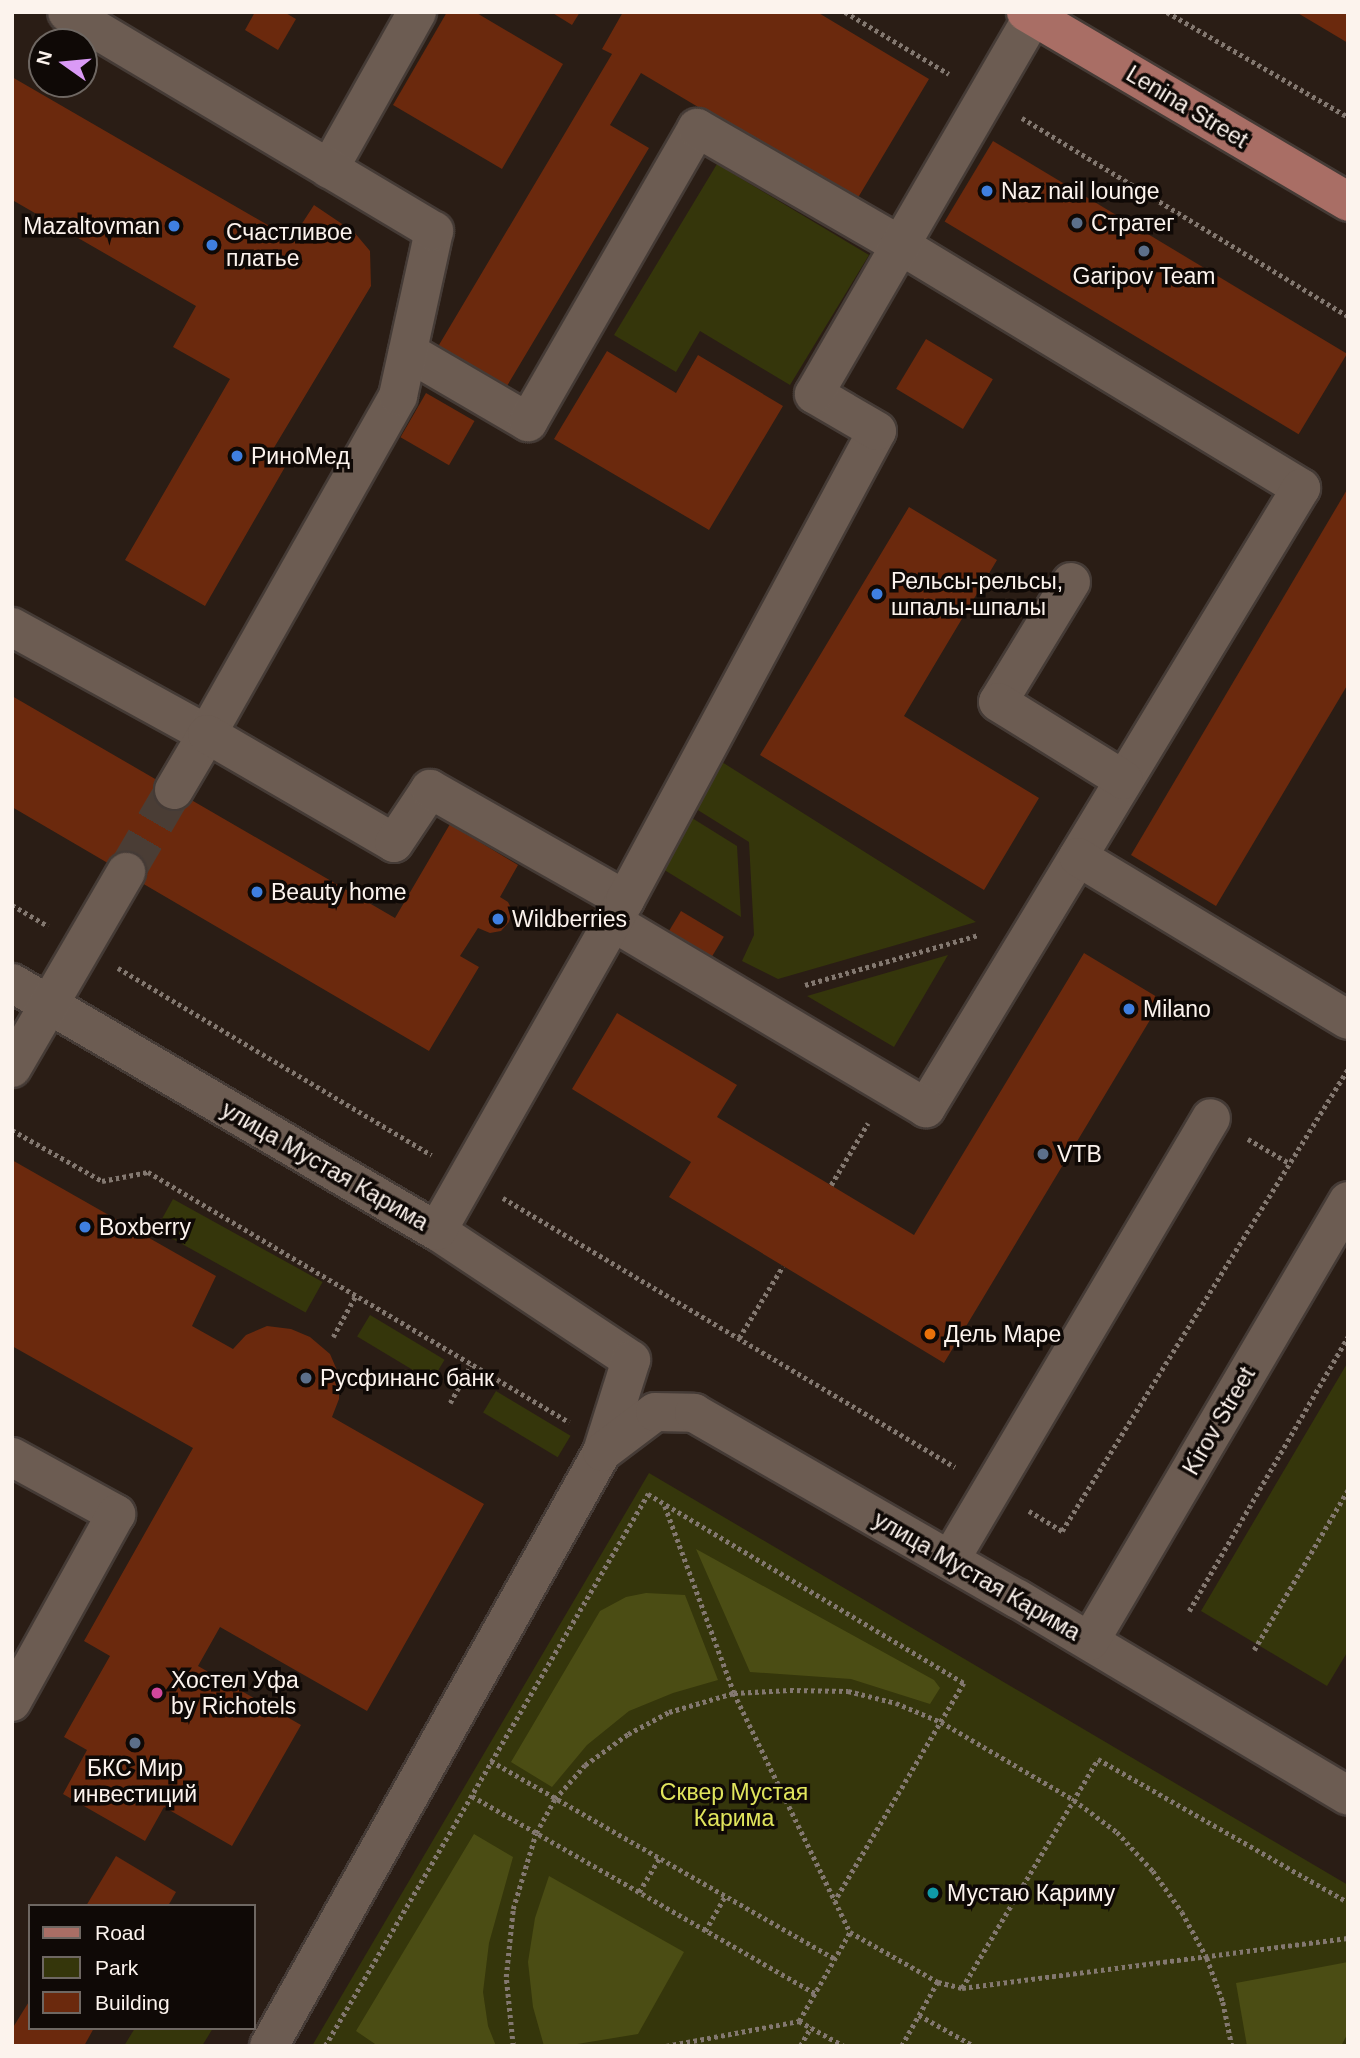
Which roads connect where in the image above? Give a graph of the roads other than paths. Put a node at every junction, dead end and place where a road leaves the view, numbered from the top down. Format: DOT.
graph roads {
  1 [pos="67,12"];
  2 [pos="417,12"];
  3 [pos="1029,14"];
  4 [pos="329,169"];
  5 [pos="1348,202"];
  6 [pos="900,245"];
  7 [pos="408,352"];
  8 [pos="1071,582"];
  9 [pos="12,627"];
  10 [pos="206,734"];
  11 [pos="1124,780"];
  12 [pos="174,790"];
  13 [pos="1077,857"];
  14 [pos="126,872"];
  15 [pos="619,911"];
  16 [pos="12,983"];
  17 [pos="50,1005"];
  18 [pos="1348,1020"];
  19 [pos="12,1068"];
  20 [pos="1211,1118"];
  21 [pos="1348,1200"];
  22 [pos="437,1231"];
  23 [pos="590,1440"];
  24 [pos="12,1457"];
  25 [pos="950,1560"];
  26 [pos="1090,1641"];
  27 [pos="12,1702"];
  28 [pos="1348,1796"];
  29 [pos="269,2046"];
  1 -- 4 [label="street"];
  2 -- 4 [label="street"];
  3 -- 5 [label="main road, Lenina Street"];
  3 -- 6 [label="street"];
  4 -- 7 [label="street"];
  6 -- 7 [label="street"];
  6 -- 11 [label="street"];
  6 -- 15 [label="street"];
  7 -- 10 [label="street"];
  8 -- 11 [label="street"];
  9 -- 10 [label="street"];
  10 -- 12 [label="street"];
  10 -- 15 [label="street"];
  11 -- 13 [label="street"];
  13 -- 15 [label="street"];
  13 -- 18 [label="street"];
  14 -- 17 [label="street"];
  15 -- 22 [label="street"];
  16 -- 17 [label="street, улица Мустая Карима"];
  17 -- 19 [label="street"];
  17 -- 22 [label="street, улица Мустая Карима"];
  20 -- 25 [label="street"];
  21 -- 26 [label="street, Kirov Street"];
  22 -- 23 [label="street, улица Мустая Карима"];
  23 -- 25 [label="street, улица Мустая Карима"];
  23 -- 29 [label="street"];
  24 -- 27 [label="street"];
  25 -- 26 [label="street, улица Мустая Карима"];
  26 -- 28 [label="street, улица Мустая Карима"];
}
